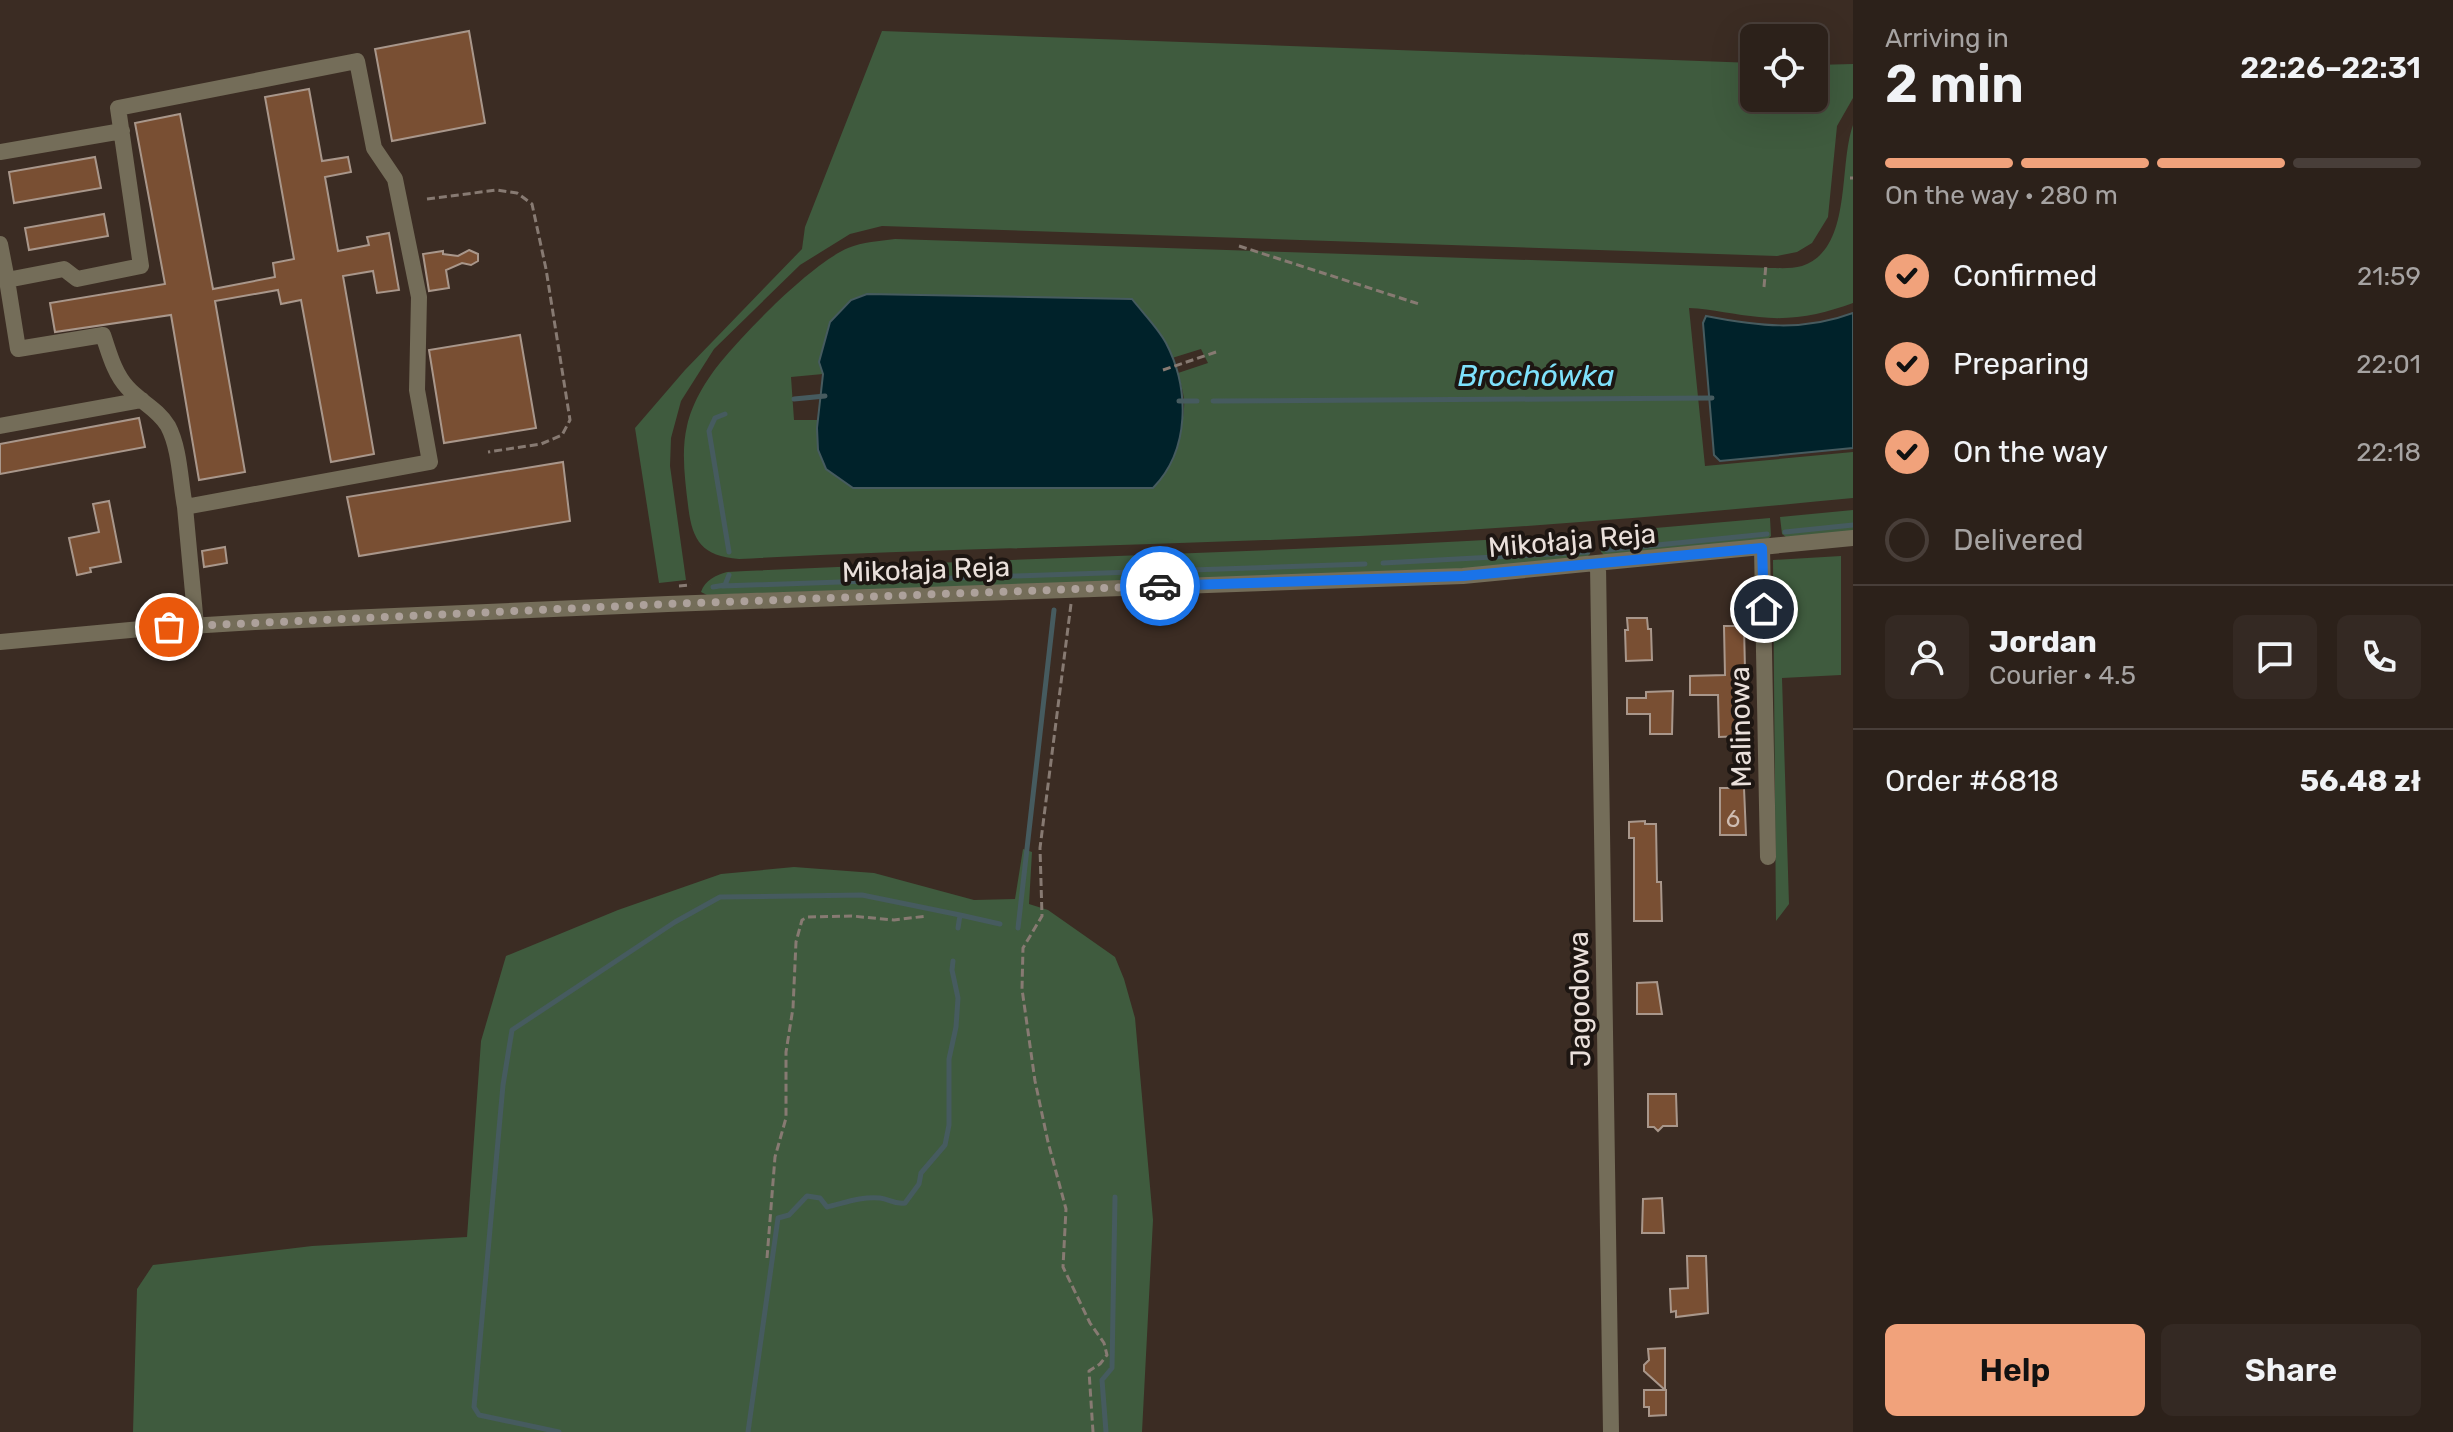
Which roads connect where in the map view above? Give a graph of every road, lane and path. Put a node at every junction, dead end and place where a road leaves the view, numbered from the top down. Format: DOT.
graph roads {
  1 [pos="122,131"];
  2 [pos="0,152"];
  3 [pos="427,199"];
  4 [pos="0,244"];
  5 [pos="1239,246"];
  6 [pos="1766,264"];
  7 [pos="7,280"];
  8 [pos="1764,287"];
  9 [pos="1419,304"];
  10 [pos="1219,351"];
  11 [pos="1163,370"];
  12 [pos="142,400"];
  13 [pos="0,426"];
  14 [pos="488,452"];
  15 [pos="185,507"];
  16 [pos="1853,538"];
  17 [pos="1762,548"];
  18 [pos="1598,565"];
  19 [pos="1073,589"];
  20 [pos="196,625"];
  21 [pos="0,642"];
  22 [pos="1768,857"];
  23 [pos="927,916"];
  24 [pos="767,1258"];
  25 [pos="1093,1432"];
  26 [pos="1611,1432"];
  1 -- 2 [label="street"];
  1 -- 7 [label="street"];
  1 -- 15 [label="street"];
  3 -- 14 [label="path"];
  4 -- 7 [label="street"];
  5 -- 9 [label="path"];
  6 -- 8 [label="path"];
  7 -- 12 [label="street"];
  10 -- 11 [label="path"];
  12 -- 13 [label="street"];
  12 -- 15 [label="street"];
  15 -- 20 [label="street"];
  16 -- 17 [label="street, Mikołaja Reja"];
  17 -- 18 [label="street, Mikołaja Reja"];
  17 -- 22 [label="street, Malinowa"];
  18 -- 19 [label="street, Mikołaja Reja"];
  18 -- 26 [label="street, Jagodowa"];
  19 -- 20 [label="street, Mikołaja Reja"];
  19 -- 25 [label="path"];
  20 -- 21 [label="street, Mikołaja Reja"];
  23 -- 24 [label="path"];
}
